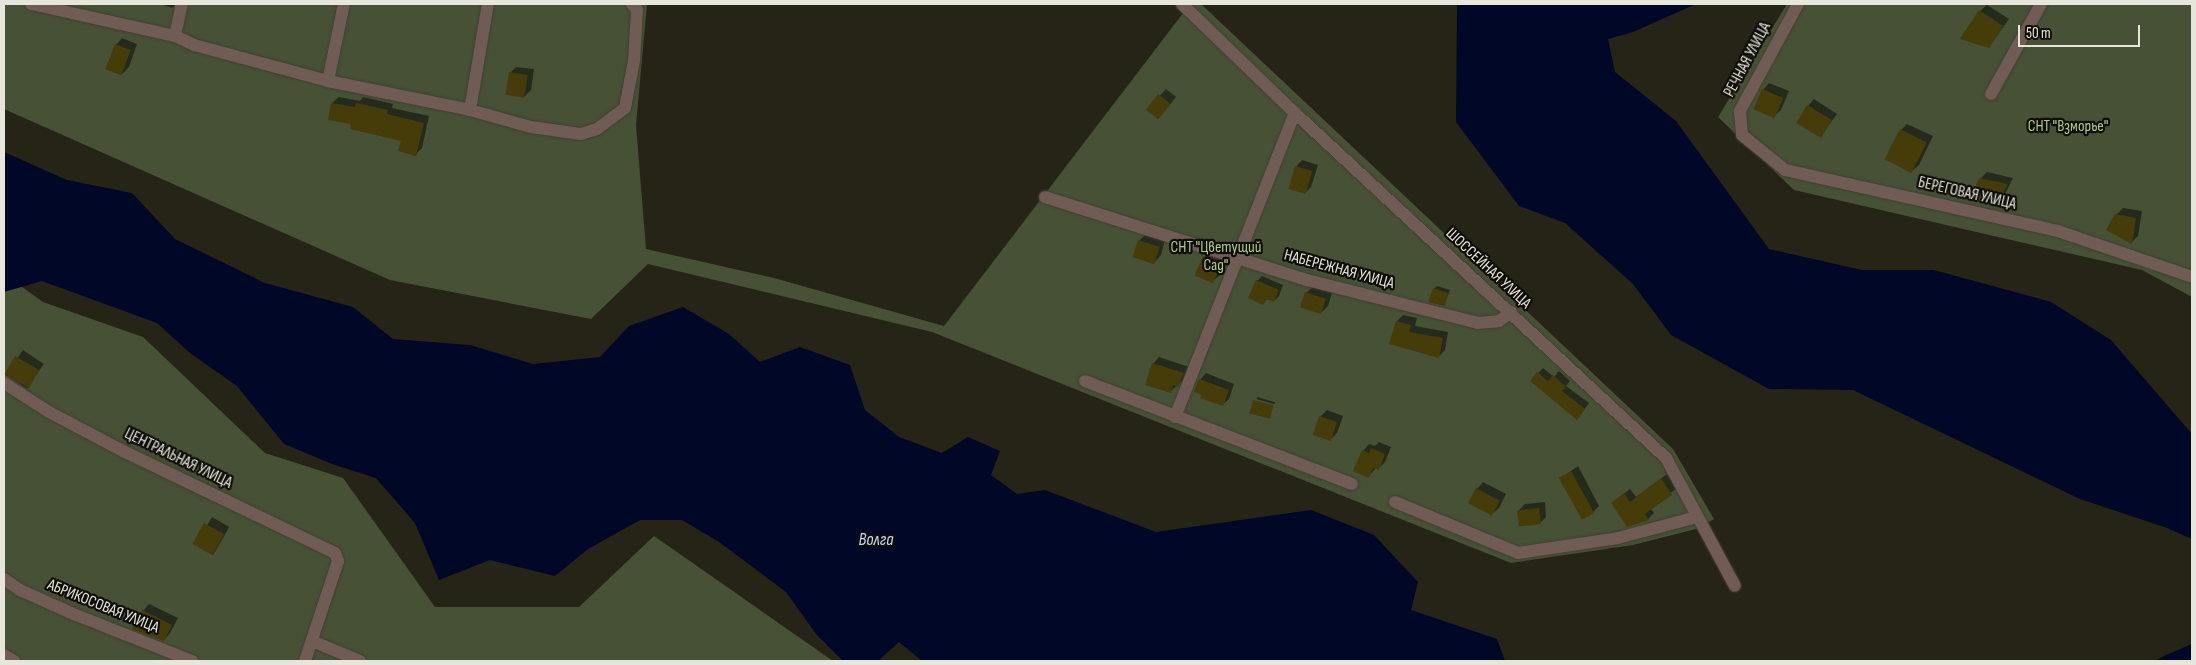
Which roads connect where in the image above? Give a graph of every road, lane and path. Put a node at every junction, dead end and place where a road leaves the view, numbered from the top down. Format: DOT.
graph roads {
  1 [pos="31,4"];
  2 [pos="182,4"];
  3 [pos="344,4"];
  4 [pos="488,4"];
  5 [pos="632,4"];
  6 [pos="1182,4"];
  7 [pos="1798,4"];
  8 [pos="2041,4"];
  9 [pos="175,36"];
  10 [pos="328,81"];
  11 [pos="1992,94"];
  12 [pos="470,110"];
  13 [pos="1295,113"];
  14 [pos="1742,136"];
  15 [pos="1045,197"];
  16 [pos="1237,257"];
  17 [pos="2192,277"];
  18 [pos="1511,312"];
  19 [pos="1085,381"];
  20 [pos="4,383"];
  21 [pos="1175,417"];
  22 [pos="1352,484"];
  23 [pos="1395,502"];
  24 [pos="1697,516"];
  25 [pos="4,579"];
  26 [pos="1735,586"];
  27 [pos="312,641"];
  28 [pos="4,654"];
  29 [pos="14,661"];
  30 [pos="192,661"];
  31 [pos="305,661"];
  32 [pos="360,661"];
  1 -- 9 [label="street"];
  2 -- 9 [label="street"];
  3 -- 10 [label="street"];
  4 -- 12 [label="street"];
  5 -- 12 [label="street"];
  6 -- 13 [label="street, ШОССЕЙНАЯ УЛИЦА"];
  7 -- 14 [label="street, РЕЧНАЯ УЛИЦА"];
  8 -- 11 [label="street"];
  9 -- 10 [label="street"];
  10 -- 12 [label="street"];
  13 -- 16 [label="street"];
  13 -- 18 [label="street, ШОССЕЙНАЯ УЛИЦА"];
  14 -- 17 [label="street, БЕРЕГОВАЯ УЛИЦА"];
  15 -- 16 [label="street, НАБЕРЕЖНАЯ УЛИЦА"];
  16 -- 18 [label="street, НАБЕРЕЖНАЯ УЛИЦА"];
  16 -- 21 [label="street"];
  18 -- 24 [label="street, ШОССЕЙНАЯ УЛИЦА"];
  19 -- 21 [label="street"];
  20 -- 27 [label="street, ЦЕНТРАЛЬНАЯ УЛИЦА"];
  21 -- 22 [label="street"];
  23 -- 24 [label="street"];
  24 -- 26 [label="street, ШОССЕЙНАЯ УЛИЦА"];
  25 -- 30 [label="street, АБРИКОСОВАЯ УЛИЦА"];
  27 -- 31 [label="street"];
  27 -- 32 [label="street"];
  28 -- 29 [label="street"];
}
